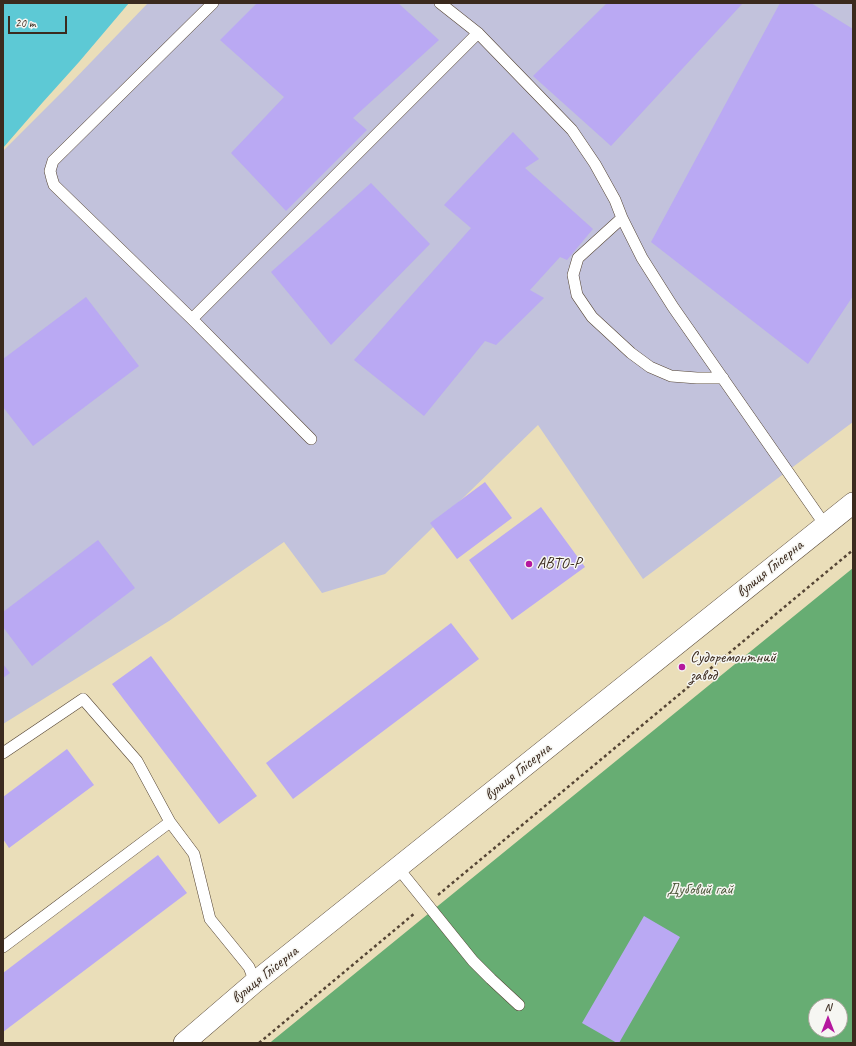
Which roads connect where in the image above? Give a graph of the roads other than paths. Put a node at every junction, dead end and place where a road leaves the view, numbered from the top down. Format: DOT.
graph roads {
  1 [pos="213,3"];
  2 [pos="440,3"];
  3 [pos="478,33"];
  4 [pos="622,218"];
  5 [pos="192,319"];
  6 [pos="723,378"];
  7 [pos="311,439"];
  8 [pos="853,503"];
  9 [pos="825,525"];
  10 [pos="3,753"];
  11 [pos="170,822"];
  12 [pos="398,868"];
  13 [pos="3,947"];
  14 [pos="255,982"];
  15 [pos="519,1005"];
  16 [pos="184,1043"];
  1 -- 5 [label="lane"];
  2 -- 3 [label="lane"];
  3 -- 4 [label="lane"];
  3 -- 5 [label="lane"];
  4 -- 6 [label="lane"];
  4 -- 6 [label="lane"];
  5 -- 7 [label="lane"];
  6 -- 9 [label="lane"];
  8 -- 9 [label="street, вулиця Глісерна"];
  9 -- 12 [label="street, вулиця Глісерна"];
  10 -- 11 [label="lane"];
  11 -- 13 [label="lane"];
  11 -- 14 [label="lane"];
  12 -- 14 [label="street, вулиця Глісерна"];
  12 -- 15 [label="lane"];
  14 -- 16 [label="street, вулиця Глісерна"];
}
